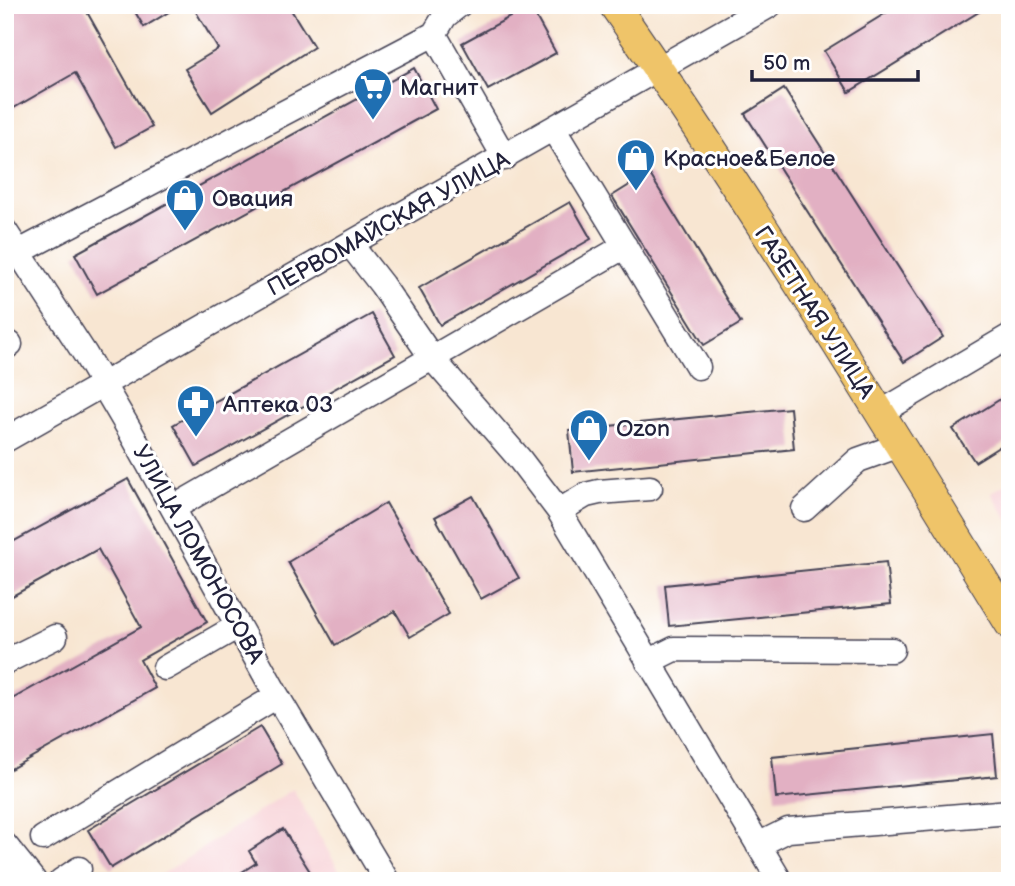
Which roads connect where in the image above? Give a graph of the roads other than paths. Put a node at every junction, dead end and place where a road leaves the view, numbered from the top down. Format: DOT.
graph roads {
  1 [pos="459,5"];
  2 [pos="614,5"];
  3 [pos="770,5"];
  4 [pos="434,34"];
  5 [pos="658,69"];
  6 [pos="554,130"];
  7 [pos="505,158"];
  8 [pos="5,231"];
  9 [pos="350,244"];
  10 [pos="625,246"];
  11 [pos="19,252"];
  12 [pos="1010,336"];
  13 [pos="432,358"];
  14 [pos="698,367"];
  15 [pos="102,384"];
  16 [pos="880,413"];
  17 [pos="5,440"];
  18 [pos="900,444"];
  19 [pos="650,488"];
  20 [pos="173,508"];
  21 [pos="804,509"];
  22 [pos="559,511"];
  23 [pos="1010,624"];
  24 [pos="238,626"];
  25 [pos="55,637"];
  26 [pos="891,650"];
  27 [pos="5,662"];
  28 [pos="649,662"];
  29 [pos="165,668"];
  30 [pos="277,696"];
  31 [pos="1010,812"];
  32 [pos="43,838"];
  33 [pos="5,845"];
  34 [pos="758,845"];
  35 [pos="34,881"];
  36 [pos="387,881"];
  37 [pos="780,881"];
  1 -- 4 [label="street"];
  2 -- 5 [label="main road, ГАЗЕТНАЯ УЛИЦА"];
  3 -- 5 [label="street, ПЕРВОМАЙСКАЯ УЛИЦА"];
  4 -- 7 [label="street"];
  4 -- 11 [label="street"];
  5 -- 6 [label="street, ПЕРВОМАЙСКАЯ УЛИЦА"];
  5 -- 16 [label="main road, ГАЗЕТНАЯ УЛИЦА"];
  6 -- 7 [label="street, ПЕРВОМАЙСКАЯ УЛИЦА"];
  6 -- 10 [label="street"];
  7 -- 9 [label="street, ПЕРВОМАЙСКАЯ УЛИЦА"];
  8 -- 11 [label="street, УЛИЦА ЛОМОНОСОВА"];
  9 -- 13 [label="street"];
  9 -- 15 [label="street, ПЕРВОМАЙСКАЯ УЛИЦА"];
  10 -- 13 [label="street"];
  10 -- 14 [label="street"];
  11 -- 15 [label="street, УЛИЦА ЛОМОНОСОВА"];
  12 -- 16 [label="street"];
  13 -- 20 [label="street"];
  13 -- 22 [label="street"];
  15 -- 17 [label="street, ПЕРВОМАЙСКАЯ УЛИЦА"];
  15 -- 20 [label="street, УЛИЦА ЛОМОНОСОВА"];
  16 -- 18 [label="main road, ГАЗЕТНАЯ УЛИЦА"];
  18 -- 21 [label="street"];
  18 -- 23 [label="main road, ГАЗЕТНАЯ УЛИЦА"];
  19 -- 22 [label="street"];
  20 -- 24 [label="street, УЛИЦА ЛОМОНОСОВА"];
  22 -- 28 [label="street"];
  24 -- 29 [label="street"];
  24 -- 30 [label="street, УЛИЦА ЛОМОНОСОВА"];
  25 -- 27 [label="street"];
  26 -- 28 [label="street"];
  28 -- 34 [label="street"];
  30 -- 32 [label="street"];
  30 -- 36 [label="street, УЛИЦА ЛОМОНОСОВА"];
  31 -- 34 [label="street"];
  33 -- 35 [label="street"];
  34 -- 37 [label="street"];
}
